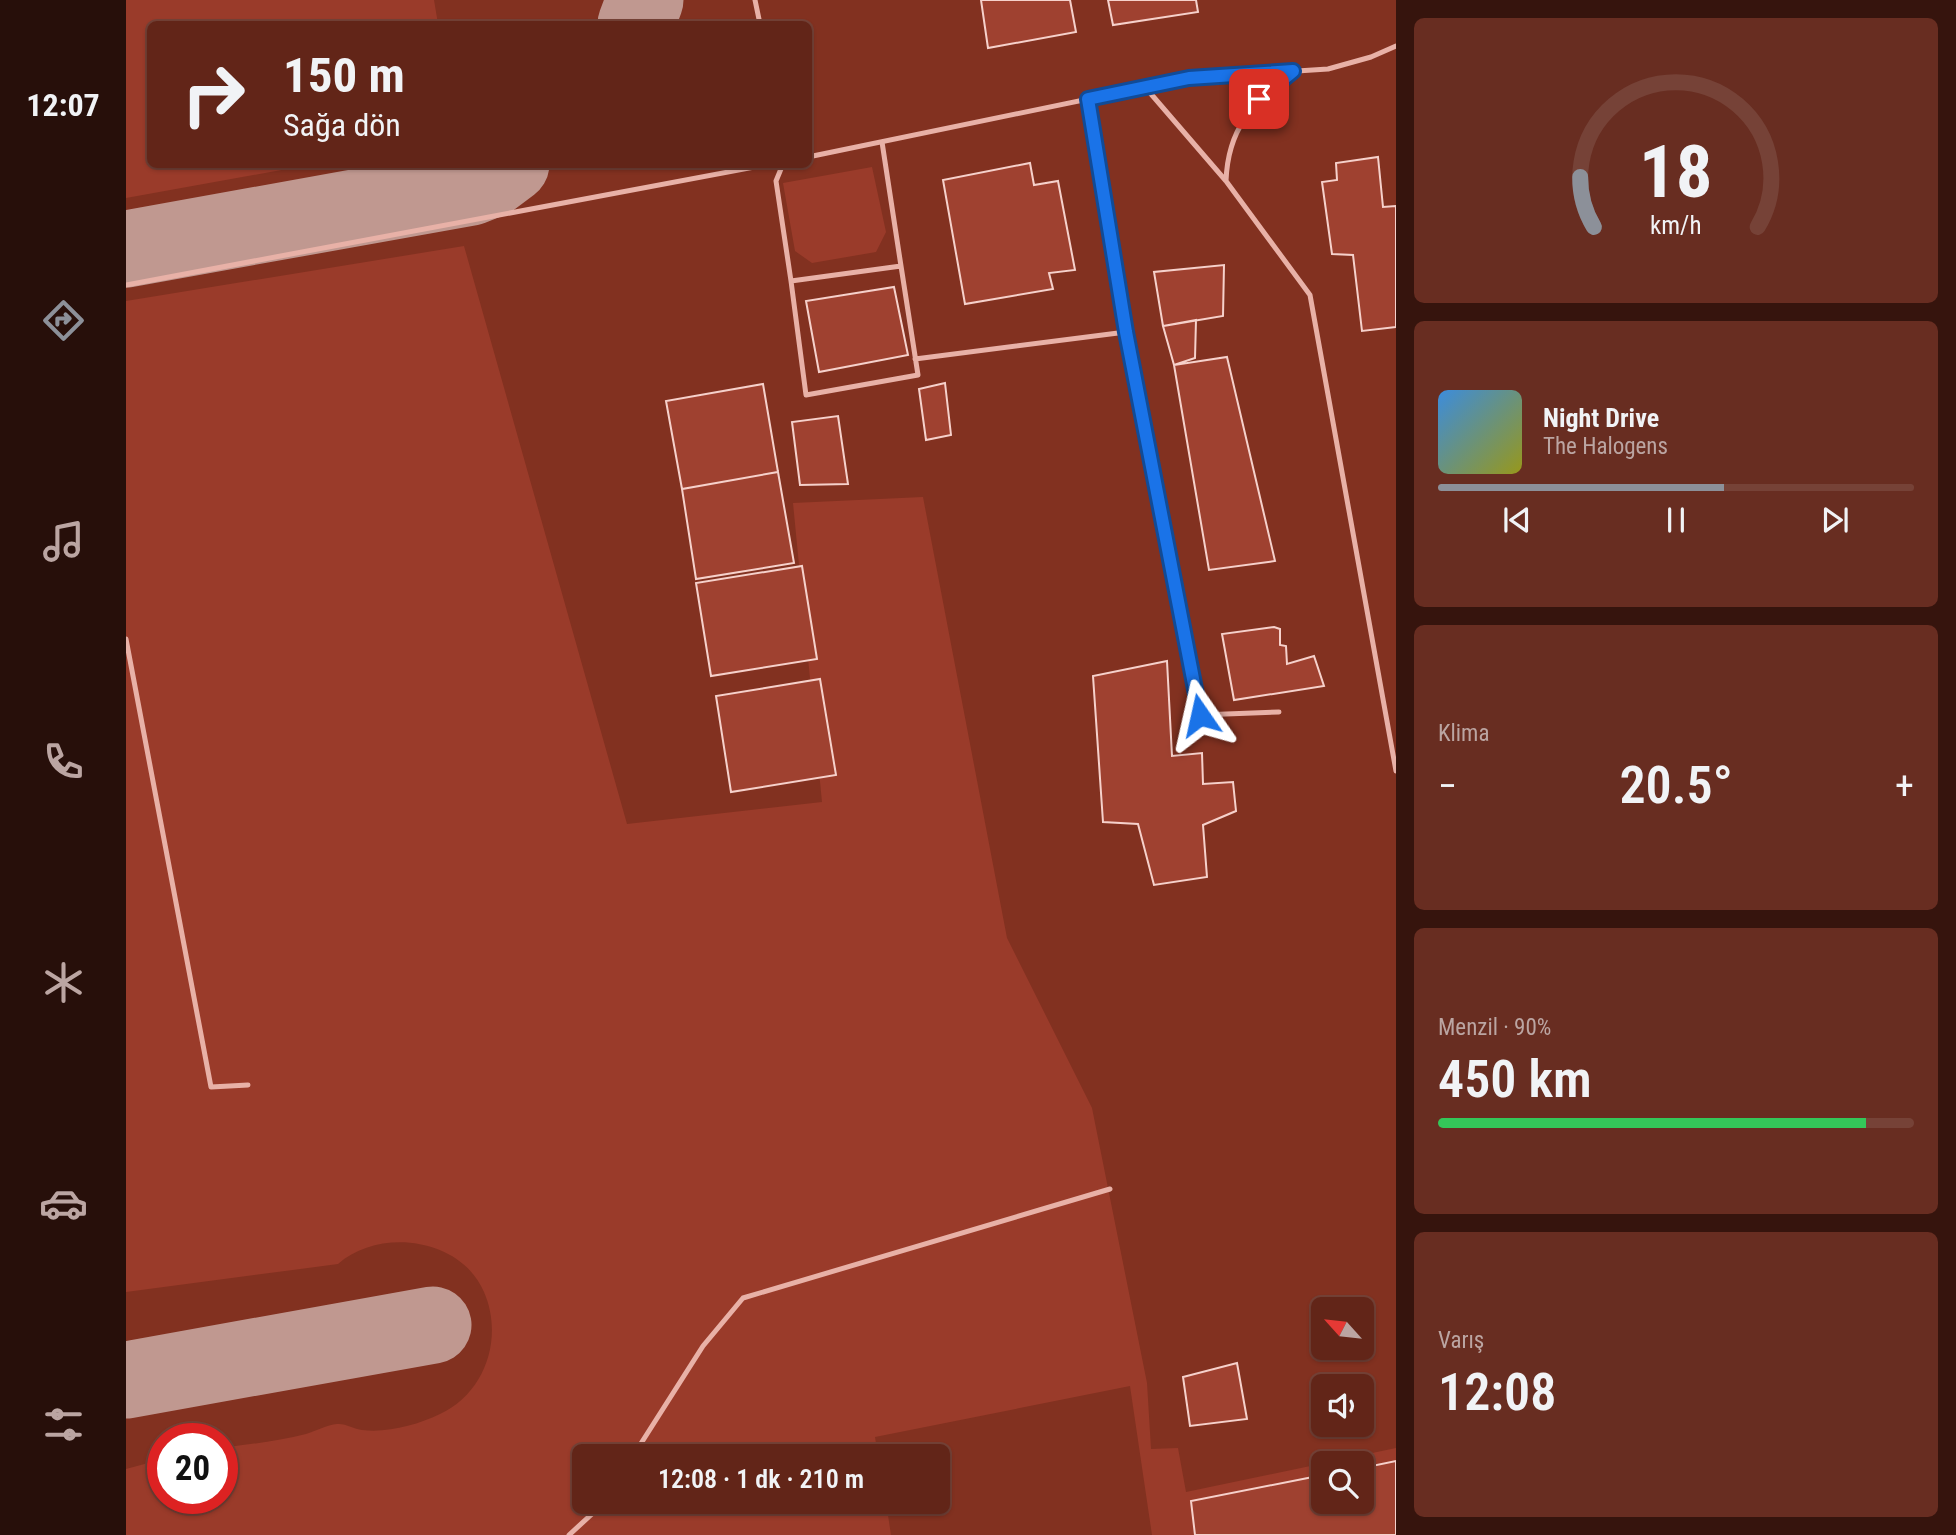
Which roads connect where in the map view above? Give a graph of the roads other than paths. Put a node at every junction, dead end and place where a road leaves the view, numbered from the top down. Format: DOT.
graph roads {
  1 [pos="755,0"];
  2 [pos="759,21"];
  3 [pos="1396,46"];
  4 [pos="1293,71"];
  5 [pos="1145,87"];
  6 [pos="1088,99"];
  7 [pos="882,142"];
  8 [pos="812,156"];
  9 [pos="750,168"];
  10 [pos="781,168"];
  11 [pos="1226,181"];
  12 [pos="901,266"];
  13 [pos="791,281"];
  14 [pos="126,285"];
  15 [pos="1126,332"];
  16 [pos="915,359"];
  17 [pos="126,639"];
  18 [pos="1279,712"];
  19 [pos="1396,771"];
  20 [pos="248,1084"];
  21 [pos="1110,1189"];
  22 [pos="642,1444"];
  23 [pos="592,1514"];
  24 [pos="569,1535"];
  1 -- 2 [label="lane"];
  3 -- 4 [label="lane"];
  4 -- 5 [label="lane"];
  4 -- 11 [label="lane"];
  5 -- 6 [label="lane"];
  5 -- 11 [label="lane"];
  6 -- 7 [label="lane"];
  6 -- 15 [label="lane"];
  7 -- 8 [label="lane"];
  7 -- 12 [label="lane"];
  9 -- 14 [label="lane"];
  10 -- 13 [label="lane"];
  11 -- 19 [label="lane"];
  12 -- 13 [label="lane"];
  12 -- 16 [label="lane"];
  13 -- 16 [label="lane"];
  15 -- 16 [label="lane"];
  15 -- 18 [label="lane"];
  17 -- 20 [label="lane"];
  21 -- 22 [label="lane"];
  23 -- 24 [label="lane"];
}
